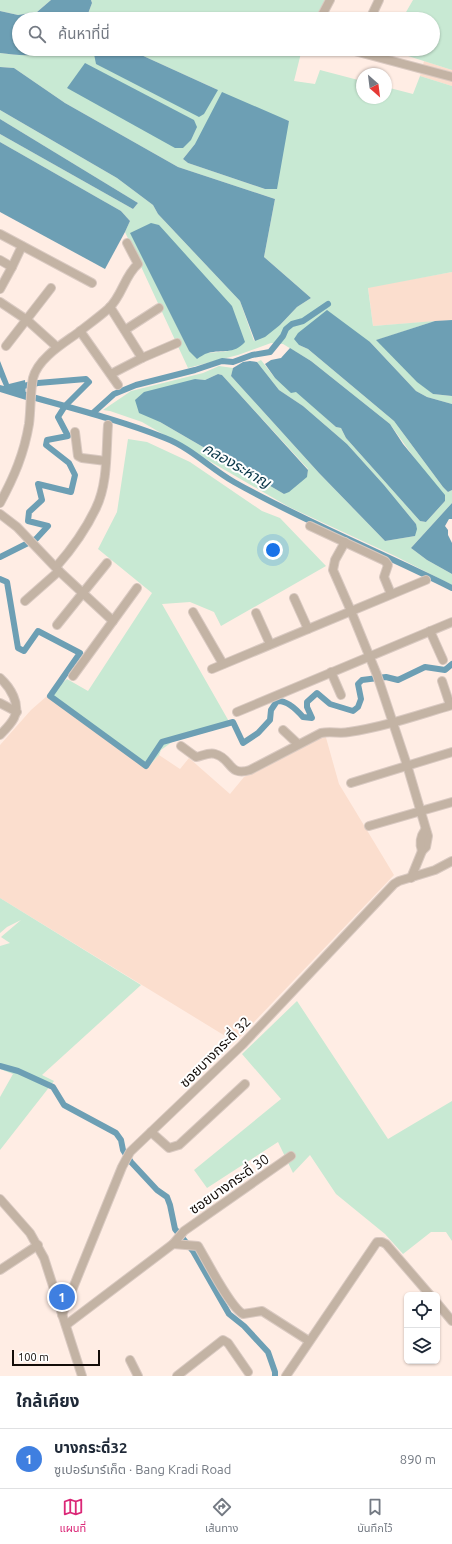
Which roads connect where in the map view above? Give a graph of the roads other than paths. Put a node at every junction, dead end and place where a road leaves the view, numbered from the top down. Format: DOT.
graph roads {
  1 [pos="330,0"];
  2 [pos="379,0"];
  3 [pos="324,12"];
  4 [pos="373,12"];
  5 [pos="376,56"];
  6 [pos="452,77"];
  7 [pos="0,234"];
  8 [pos="127,243"];
  9 [pos="22,246"];
  10 [pos="0,260"];
  11 [pos="12,267"];
  12 [pos="92,284"];
  13 [pos="51,288"];
  14 [pos="0,289"];
  15 [pos="0,302"];
  16 [pos="110,307"];
  17 [pos="160,308"];
  18 [pos="27,320"];
  19 [pos="125,330"];
  20 [pos="80,331"];
  21 [pos="177,343"];
  22 [pos="6,346"];
  23 [pos="57,347"];
  24 [pos="142,358"];
  25 [pos="110,374"];
  26 [pos="118,385"];
  27 [pos="108,425"];
  28 [pos="75,432"];
  29 [pos="106,461"];
  30 [pos="0,503"];
  31 [pos="0,514"];
  32 [pos="310,526"];
  33 [pos="345,542"];
  34 [pos="107,563"];
  35 [pos="58,569"];
  36 [pos="426,580"];
  37 [pos="137,588"];
  38 [pos="83,594"];
  39 [pos="391,594"];
  40 [pos="294,598"];
  41 [pos="25,601"];
  42 [pos="351,611"];
  43 [pos="193,612"];
  44 [pos="256,613"];
  45 [pos="113,621"];
  46 [pos="452,622"];
  47 [pos="57,625"];
  48 [pos="308,629"];
  49 [pos="430,631"];
  50 [pos="270,644"];
  51 [pos="370,656"];
  52 [pos="443,660"];
  53 [pos="222,664"];
  54 [pos="212,668"];
  55 [pos="332,672"];
  56 [pos="73,676"];
  57 [pos="0,678"];
  58 [pos="442,681"];
  59 [pos="341,695"];
  60 [pos="0,703"];
  61 [pos="451,705"];
  62 [pos="17,712"];
  63 [pos="237,712"];
  64 [pos="393,722"];
  65 [pos="283,730"];
  66 [pos="0,735"];
  67 [pos="298,744"];
  68 [pos="181,746"];
  69 [pos="452,752"];
  70 [pos="407,765"];
  71 [pos="351,783"];
  72 [pos="452,802"];
  73 [pos="420,812"];
  74 [pos="370,826"];
  75 [pos="452,862"];
  76 [pos="411,878"];
  77 [pos="245,1084"];
  78 [pos="151,1132"];
  79 [pos="291,1156"];
  80 [pos="0,1199"];
  81 [pos="173,1244"];
  82 [pos="38,1245"];
  83 [pos="0,1270"];
  84 [pos="427,1292"];
  85 [pos="440,1307"];
  86 [pos="62,1315"];
  87 [pos="452,1321"];
  88 [pos="66,1325"];
  89 [pos="309,1341"];
  90 [pos="130,1360"];
  91 [pos="248,1372"];
  92 [pos="82,1376"];
  93 [pos="138,1376"];
  94 [pos="177,1376"];
  95 [pos="286,1376"];
  1 -- 3 [label="street"];
  2 -- 4 [label="street"];
  5 -- 6 [label="street"];
  7 -- 9 [label="street"];
  8 -- 16 [label="street"];
  9 -- 11 [label="street"];
  9 -- 12 [label="street"];
  10 -- 11 [label="street"];
  11 -- 14 [label="street"];
  13 -- 18 [label="street"];
  15 -- 18 [label="street"];
  16 -- 19 [label="street"];
  16 -- 20 [label="street"];
  17 -- 19 [label="street"];
  18 -- 22 [label="street"];
  18 -- 23 [label="street"];
  19 -- 24 [label="street"];
  20 -- 23 [label="street"];
  20 -- 25 [label="street"];
  21 -- 24 [label="street"];
  23 -- 30 [label="street"];
  24 -- 25 [label="street"];
  25 -- 26 [label="street"];
  27 -- 29 [label="street"];
  28 -- 29 [label="street"];
  29 -- 35 [label="street"];
  31 -- 35 [label="street"];
  32 -- 33 [label="street"];
  33 -- 39 [label="street"];
  33 -- 42 [label="street"];
  34 -- 38 [label="street"];
  35 -- 38 [label="street"];
  35 -- 41 [label="street"];
  36 -- 39 [label="street"];
  37 -- 45 [label="street"];
  38 -- 45 [label="street"];
  38 -- 47 [label="street"];
  39 -- 42 [label="street"];
  40 -- 48 [label="street"];
  42 -- 48 [label="street"];
  42 -- 51 [label="street"];
  43 -- 53 [label="street"];
  44 -- 50 [label="street"];
  45 -- 56 [label="street"];
  46 -- 49 [label="street"];
  48 -- 50 [label="street"];
  49 -- 51 [label="street"];
  49 -- 52 [label="street"];
  50 -- 53 [label="street"];
  51 -- 55 [label="street"];
  51 -- 64 [label="street"];
  53 -- 54 [label="street"];
  55 -- 59 [label="street"];
  55 -- 63 [label="street"];
  57 -- 62 [label="street"];
  58 -- 61 [label="street"];
  60 -- 62 [label="street"];
  61 -- 64 [label="street"];
  62 -- 66 [label="street"];
  64 -- 67 [label="street"];
  64 -- 70 [label="street"];
  65 -- 67 [label="street"];
  67 -- 68 [label="street"];
  69 -- 70 [label="street"];
  70 -- 71 [label="street"];
  70 -- 73 [label="street"];
  72 -- 73 [label="street"];
  73 -- 74 [label="street"];
  73 -- 76 [label="street"];
  75 -- 76 [label="street, ซอยบางกระดี่ 32"];
  76 -- 78 [label="street, ซอยบางกระดี่ 32"];
  77 -- 78 [label="street"];
  78 -- 86 [label="street, ซอยบางกระดี่ 32"];
  79 -- 81 [label="street, ซอยบางกระดี่ 30"];
  80 -- 82 [label="street"];
  81 -- 88 [label="street, ซอยบางกระดี่ 30"];
  81 -- 89 [label="street"];
  82 -- 83 [label="street"];
  82 -- 86 [label="street"];
  84 -- 89 [label="street"];
  85 -- 87 [label="street"];
  86 -- 88 [label="street"];
  88 -- 92 [label="street"];
  89 -- 95 [label="street"];
  90 -- 93 [label="street"];
  91 -- 94 [label="street"];
}
